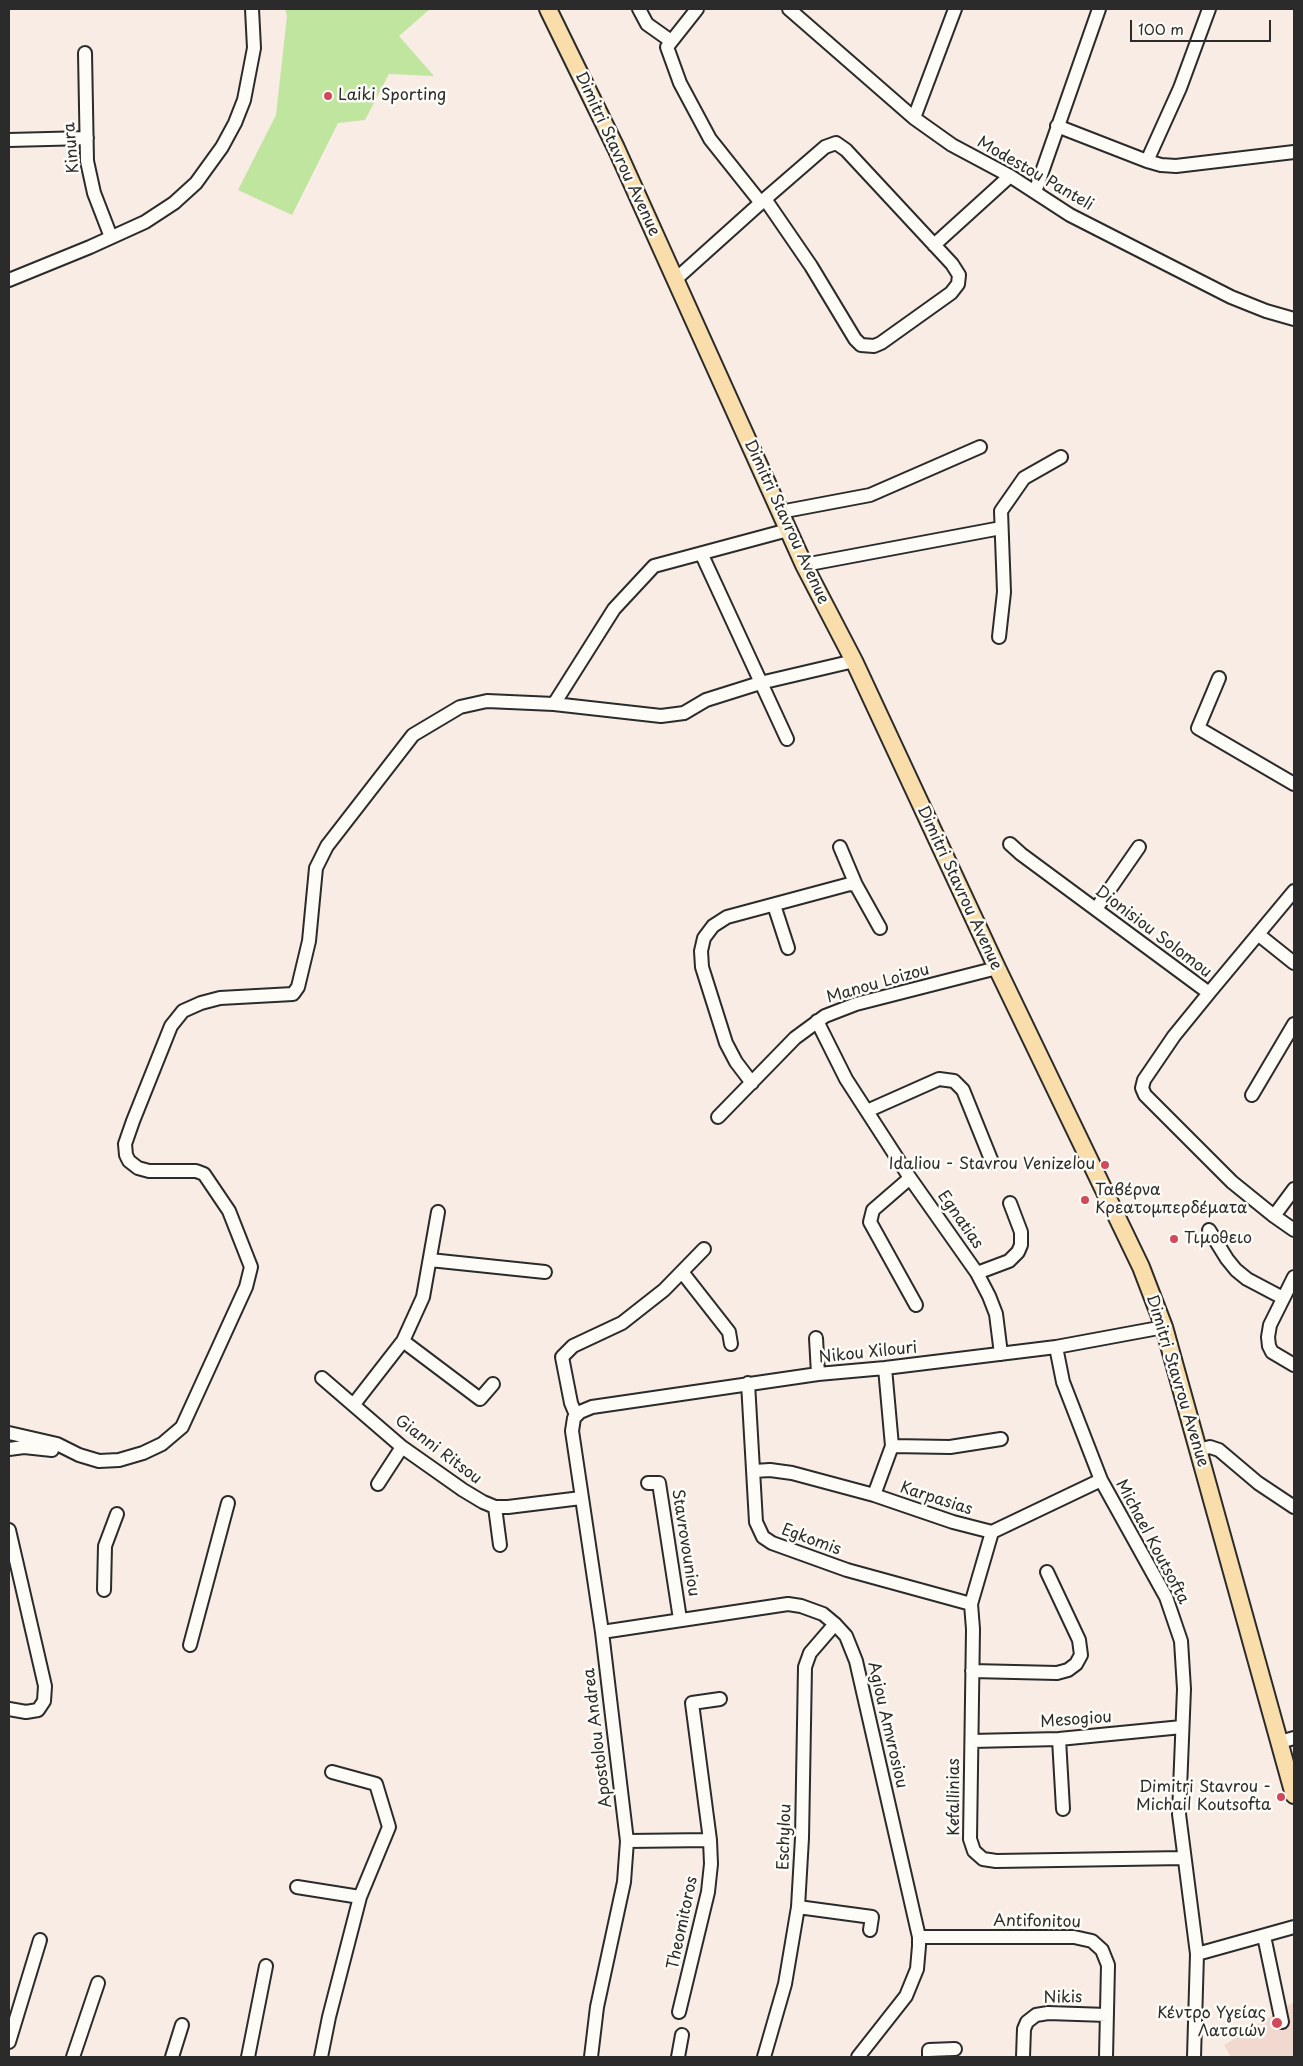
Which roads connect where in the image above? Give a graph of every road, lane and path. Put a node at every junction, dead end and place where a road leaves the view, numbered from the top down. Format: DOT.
graph roads {
  1 [pos="252,9"];
  2 [pos="548,9"];
  3 [pos="639,9"];
  4 [pos="697,9"];
  5 [pos="789,9"];
  6 [pos="955,9"];
  7 [pos="1099,9"];
  8 [pos="1209,9"];
  9 [pos="671,41"];
  10 [pos="84,53"];
  11 [pos="914,118"];
  12 [pos="1057,126"];
  13 [pos="86,138"];
  14 [pos="9,140"];
  15 [pos="1294,152"];
  16 [pos="1146,161"];
  17 [pos="1010,176"];
  18 [pos="1035,192"];
  19 [pos="763,201"];
  20 [pos="111,237"];
  21 [pos="934,245"];
  22 [pos="676,279"];
  23 [pos="9,280"];
  24 [pos="1294,319"];
  25 [pos="980,447"];
  26 [pos="1062,457"];
  27 [pos="780,512"];
  28 [pos="1001,528"];
  29 [pos="788,530"];
  30 [pos="702,555"];
  31 [pos="804,565"];
  32 [pos="999,638"];
  33 [pos="854,661"];
  34 [pos="1219,678"];
  35 [pos="760,682"];
  36 [pos="554,704"];
  37 [pos="786,740"];
  38 [pos="1294,784"];
  39 [pos="1010,844"];
  40 [pos="840,846"];
  41 [pos="1139,847"];
  42 [pos="856,885"];
  43 [pos="1294,891"];
  44 [pos="774,905"];
  45 [pos="1096,909"];
  46 [pos="880,928"];
  47 [pos="1258,935"];
  48 [pos="788,948"];
  49 [pos="1294,963"];
  50 [pos="997,968"];
  51 [pos="1208,993"];
  52 [pos="817,1021"];
  53 [pos="1294,1024"];
  54 [pos="752,1083"];
  55 [pos="1252,1095"];
  56 [pos="867,1111"];
  57 [pos="718,1117"];
  58 [pos="992,1162"];
  59 [pos="910,1178"];
  60 [pos="1294,1189"];
  61 [pos="1010,1203"];
  62 [pos="438,1212"];
  63 [pos="1274,1216"];
  64 [pos="1209,1230"];
  65 [pos="1294,1230"];
  66 [pos="704,1249"];
  67 [pos="430,1260"];
  68 [pos="545,1272"];
  69 [pos="682,1272"];
  70 [pos="977,1273"];
  71 [pos="1294,1277"];
  72 [pos="1283,1298"];
  73 [pos="916,1305"];
  74 [pos="1164,1327"];
  75 [pos="816,1338"];
  76 [pos="403,1341"];
  77 [pos="731,1344"];
  78 [pos="1056,1347"];
  79 [pos="1001,1354"];
  80 [pos="1294,1365"];
  81 [pos="885,1368"];
  82 [pos="818,1374"];
  83 [pos="322,1378"];
  84 [pos="748,1383"];
  85 [pos="493,1384"];
  86 [pos="354,1404"];
  87 [pos="576,1415"];
  88 [pos="9,1433"];
  89 [pos="1001,1439"];
  90 [pos="892,1446"];
  91 [pos="402,1447"];
  92 [pos="9,1449"];
  93 [pos="52,1450"];
  94 [pos="1198,1450"];
  95 [pos="754,1471"];
  96 [pos="1101,1480"];
  97 [pos="648,1483"];
  98 [pos="378,1484"];
  99 [pos="874,1495"];
  100 [pos="581,1498"];
  101 [pos="228,1503"];
  102 [pos="495,1507"];
  103 [pos="1294,1507"];
  104 [pos="117,1514"];
  105 [pos="9,1530"];
  106 [pos="992,1532"];
  107 [pos="500,1546"];
  108 [pos="1047,1572"];
  109 [pos="104,1590"];
  110 [pos="971,1604"];
  111 [pos="680,1619"];
  112 [pos="836,1624"];
  113 [pos="602,1632"];
  114 [pos="190,1645"];
  115 [pos="972,1671"];
  116 [pos="720,1699"];
  117 [pos="9,1709"];
  118 [pos="1182,1727"];
  119 [pos="1059,1739"];
  120 [pos="1287,1740"];
  121 [pos="972,1741"];
  122 [pos="332,1772"];
  123 [pos="1294,1795"];
  124 [pos="1063,1809"];
  125 [pos="710,1840"];
  126 [pos="627,1842"];
  127 [pos="1184,1858"];
  128 [pos="297,1887"];
  129 [pos="360,1897"];
  130 [pos="798,1907"];
  131 [pos="1294,1927"];
  132 [pos="870,1930"];
  133 [pos="1264,1936"];
  134 [pos="919,1937"];
  135 [pos="40,1940"];
  136 [pos="1197,1954"];
  137 [pos="266,1966"];
  138 [pos="98,1984"];
  139 [pos="679,2012"];
  140 [pos="1107,2015"];
  141 [pos="1282,2022"];
  142 [pos="182,2025"];
  143 [pos="682,2035"];
  144 [pos="9,2042"];
  145 [pos="955,2049"];
  146 [pos="73,2057"];
  147 [pos="172,2057"];
  148 [pos="248,2057"];
  149 [pos="322,2057"];
  150 [pos="592,2057"];
  151 [pos="678,2057"];
  152 [pos="764,2057"];
  153 [pos="858,2057"];
  154 [pos="929,2057"];
  155 [pos="1023,2057"];
  156 [pos="1106,2057"];
  157 [pos="1194,2057"];
  1 -- 20 [label="street"];
  2 -- 22 [label="main road, Dimitri Stavrou Avenue"];
  3 -- 9 [label="street"];
  4 -- 9 [label="street"];
  5 -- 11 [label="street, Modestou Panteli"];
  6 -- 11 [label="street"];
  7 -- 12 [label="street"];
  8 -- 16 [label="street"];
  9 -- 19 [label="street"];
  10 -- 13 [label="street, Kinura"];
  11 -- 17 [label="street, Modestou Panteli"];
  12 -- 16 [label="street"];
  12 -- 18 [label="street"];
  13 -- 14 [label="street"];
  13 -- 20 [label="street, Kinura"];
  15 -- 16 [label="street"];
  17 -- 18 [label="street, Modestou Panteli"];
  17 -- 21 [label="street"];
  18 -- 24 [label="street, Modestou Panteli"];
  19 -- 21 [label="street"];
  19 -- 21 [label="street"];
  19 -- 22 [label="street"];
  20 -- 23 [label="street"];
  22 -- 27 [label="main road, Dimitri Stavrou Avenue"];
  25 -- 27 [label="street"];
  26 -- 28 [label="street"];
  27 -- 29 [label="main road, Dimitri Stavrou Avenue"];
  28 -- 31 [label="street"];
  28 -- 32 [label="street"];
  29 -- 30 [label="street"];
  29 -- 31 [label="main road, Dimitri Stavrou Avenue"];
  30 -- 35 [label="street"];
  30 -- 36 [label="street"];
  31 -- 33 [label="main road, Dimitri Stavrou Avenue"];
  33 -- 35 [label="street"];
  33 -- 50 [label="main road, Dimitri Stavrou Avenue"];
  34 -- 38 [label="street"];
  35 -- 36 [label="street"];
  35 -- 37 [label="street"];
  36 -- 88 [label="street"];
  39 -- 45 [label="street, Dionisiou Solomou"];
  40 -- 42 [label="street"];
  41 -- 45 [label="street"];
  42 -- 44 [label="street"];
  42 -- 46 [label="street"];
  43 -- 47 [label="street"];
  44 -- 48 [label="street"];
  44 -- 54 [label="street"];
  45 -- 51 [label="street, Dionisiou Solomou"];
  47 -- 49 [label="street"];
  47 -- 51 [label="street"];
  50 -- 52 [label="street, Manou Loizou"];
  50 -- 74 [label="main road, Dimitri Stavrou Avenue"];
  51 -- 63 [label="street, Dionisiou Solomou"];
  52 -- 54 [label="street, Manou Loizou"];
  52 -- 56 [label="street, Egnatias"];
  53 -- 55 [label="street"];
  54 -- 57 [label="street, Manou Loizou"];
  56 -- 58 [label="street"];
  56 -- 59 [label="street, Egnatias"];
  59 -- 70 [label="street, Egnatias"];
  59 -- 73 [label="street"];
  60 -- 63 [label="street"];
  61 -- 70 [label="street, Egnatias"];
  62 -- 67 [label="street"];
  63 -- 65 [label="street, Dionisiou Solomou"];
  64 -- 72 [label="street"];
  66 -- 69 [label="street"];
  67 -- 68 [label="street"];
  67 -- 76 [label="street"];
  69 -- 77 [label="street"];
  69 -- 87 [label="street"];
  70 -- 79 [label="street, Egnatias"];
  71 -- 72 [label="street"];
  72 -- 80 [label="street"];
  74 -- 78 [label="street, Nikou Xilouri"];
  74 -- 94 [label="main road, Dimitri Stavrou Avenue"];
  75 -- 82 [label="street"];
  76 -- 85 [label="street"];
  76 -- 86 [label="street"];
  78 -- 79 [label="street, Nikou Xilouri"];
  78 -- 96 [label="street, Michael Koutsofta"];
  79 -- 81 [label="street, Nikou Xilouri"];
  81 -- 82 [label="street, Nikou Xilouri"];
  81 -- 90 [label="street"];
  82 -- 84 [label="street, Nikou Xilouri"];
  83 -- 86 [label="street, Gianni Ritsou"];
  84 -- 87 [label="street, Nikou Xilouri"];
  84 -- 95 [label="street, Egkomis"];
  86 -- 91 [label="street, Gianni Ritsou"];
  87 -- 100 [label="street, Apostolou Andrea"];
  89 -- 90 [label="street"];
  90 -- 99 [label="street"];
  91 -- 98 [label="street"];
  91 -- 102 [label="street, Gianni Ritsou"];
  92 -- 93 [label="street"];
  94 -- 103 [label="street"];
  94 -- 120 [label="main road, Dimitri Stavrou Avenue"];
  95 -- 99 [label="street, Karpasias"];
  95 -- 110 [label="street, Egkomis"];
  96 -- 106 [label="street"];
  96 -- 118 [label="street, Michael Koutsofta"];
  97 -- 111 [label="street, Stavrovouniou"];
  99 -- 106 [label="street, Karpasias"];
  100 -- 102 [label="street, Gianni Ritsou"];
  100 -- 113 [label="street, Apostolou Andrea"];
  101 -- 114 [label="street"];
  102 -- 107 [label="street"];
  104 -- 109 [label="street"];
  105 -- 117 [label="street"];
  106 -- 110 [label="street, Kefallinias"];
  108 -- 115 [label="street"];
  110 -- 115 [label="street, Kefallinias"];
  111 -- 112 [label="street, Agiou Amvrosiou"];
  111 -- 113 [label="street, Agiou Amvrosiou"];
  112 -- 130 [label="street, Eschylou"];
  112 -- 134 [label="street, Agiou Amvrosiou"];
  113 -- 126 [label="street, Apostolou Andrea"];
  115 -- 121 [label="street, Kefallinias"];
  116 -- 125 [label="street, Theomitoros"];
  118 -- 119 [label="street, Mesogiou"];
  118 -- 127 [label="street, Michael Koutsofta"];
  119 -- 121 [label="street, Mesogiou"];
  119 -- 124 [label="street"];
  120 -- 123 [label="main road, Dimitri Stavrou Avenue"];
  121 -- 127 [label="street, Kefallinias"];
  122 -- 129 [label="street"];
  125 -- 126 [label="street"];
  125 -- 139 [label="street, Theomitoros"];
  126 -- 150 [label="street, Apostolou Andrea"];
  127 -- 136 [label="street, Michael Koutsofta"];
  128 -- 129 [label="street"];
  129 -- 149 [label="street"];
  130 -- 132 [label="street"];
  130 -- 152 [label="street, Eschylou"];
  131 -- 133 [label="street"];
  133 -- 136 [label="street"];
  133 -- 141 [label="street"];
  134 -- 140 [label="street, Antifonitou"];
  134 -- 153 [label="street, Agiou Amvrosiou"];
  135 -- 144 [label="street"];
  136 -- 157 [label="street, Michael Koutsofta"];
  137 -- 148 [label="street"];
  138 -- 146 [label="street"];
  140 -- 155 [label="street, Nikis"];
  140 -- 156 [label="street, Antifonitou"];
  142 -- 147 [label="street"];
  143 -- 151 [label="street"];
  145 -- 154 [label="street"];
}
